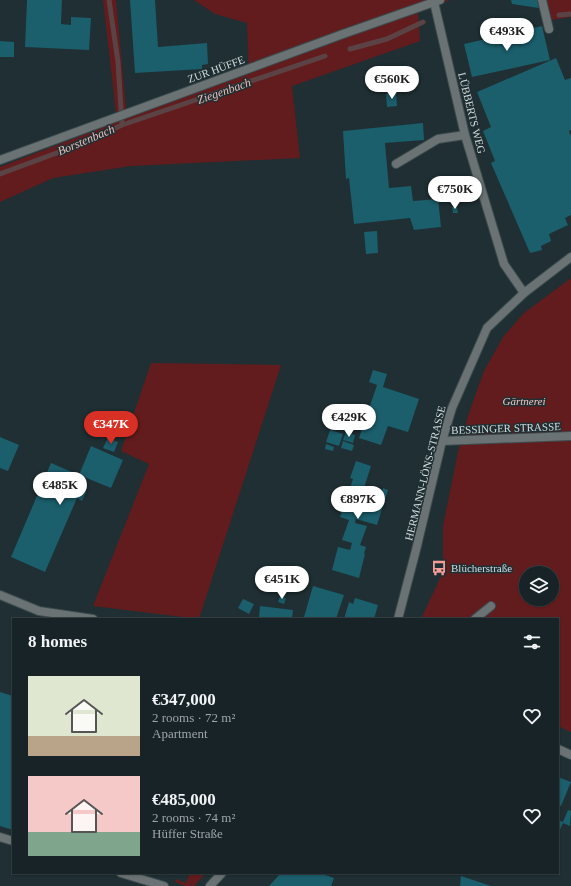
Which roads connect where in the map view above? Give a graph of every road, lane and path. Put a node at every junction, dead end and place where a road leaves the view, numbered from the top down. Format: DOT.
graph roads {
  1 [pos="542,0"];
  2 [pos="437,1"];
  3 [pos="549,29"];
  4 [pos="465,135"];
  5 [pos="0,160"];
  6 [pos="396,164"];
  7 [pos="571,257"];
  8 [pos="524,293"];
  9 [pos="571,436"];
  10 [pos="442,441"];
  11 [pos="0,595"];
  12 [pos="491,606"];
  13 [pos="86,618"];
  14 [pos="398,618"];
  15 [pos="476,618"];
  16 [pos="559,749"];
  17 [pos="571,755"];
  18 [pos="0,837"];
  19 [pos="12,841"];
  20 [pos="124,874"];
  21 [pos="221,874"];
  22 [pos="164,886"];
  23 [pos="210,886"];
  1 -- 3 [label="street"];
  2 -- 4 [label="street, LÜBBERTS WEG"];
  2 -- 5 [label="street, ZUR HÜFFE"];
  4 -- 6 [label="street"];
  4 -- 8 [label="street, LÜBBERTS WEG"];
  7 -- 8 [label="street, HERMANN-LÖNS-STRASSE"];
  8 -- 10 [label="street, HERMANN-LÖNS-STRASSE"];
  9 -- 10 [label="street, BESSINGER STRASSE"];
  10 -- 14 [label="street, HERMANN-LÖNS-STRASSE"];
  11 -- 13 [label="street"];
  12 -- 15 [label="street"];
  16 -- 17 [label="street"];
  18 -- 19 [label="street"];
  20 -- 22 [label="street"];
  21 -- 23 [label="street"];
}
